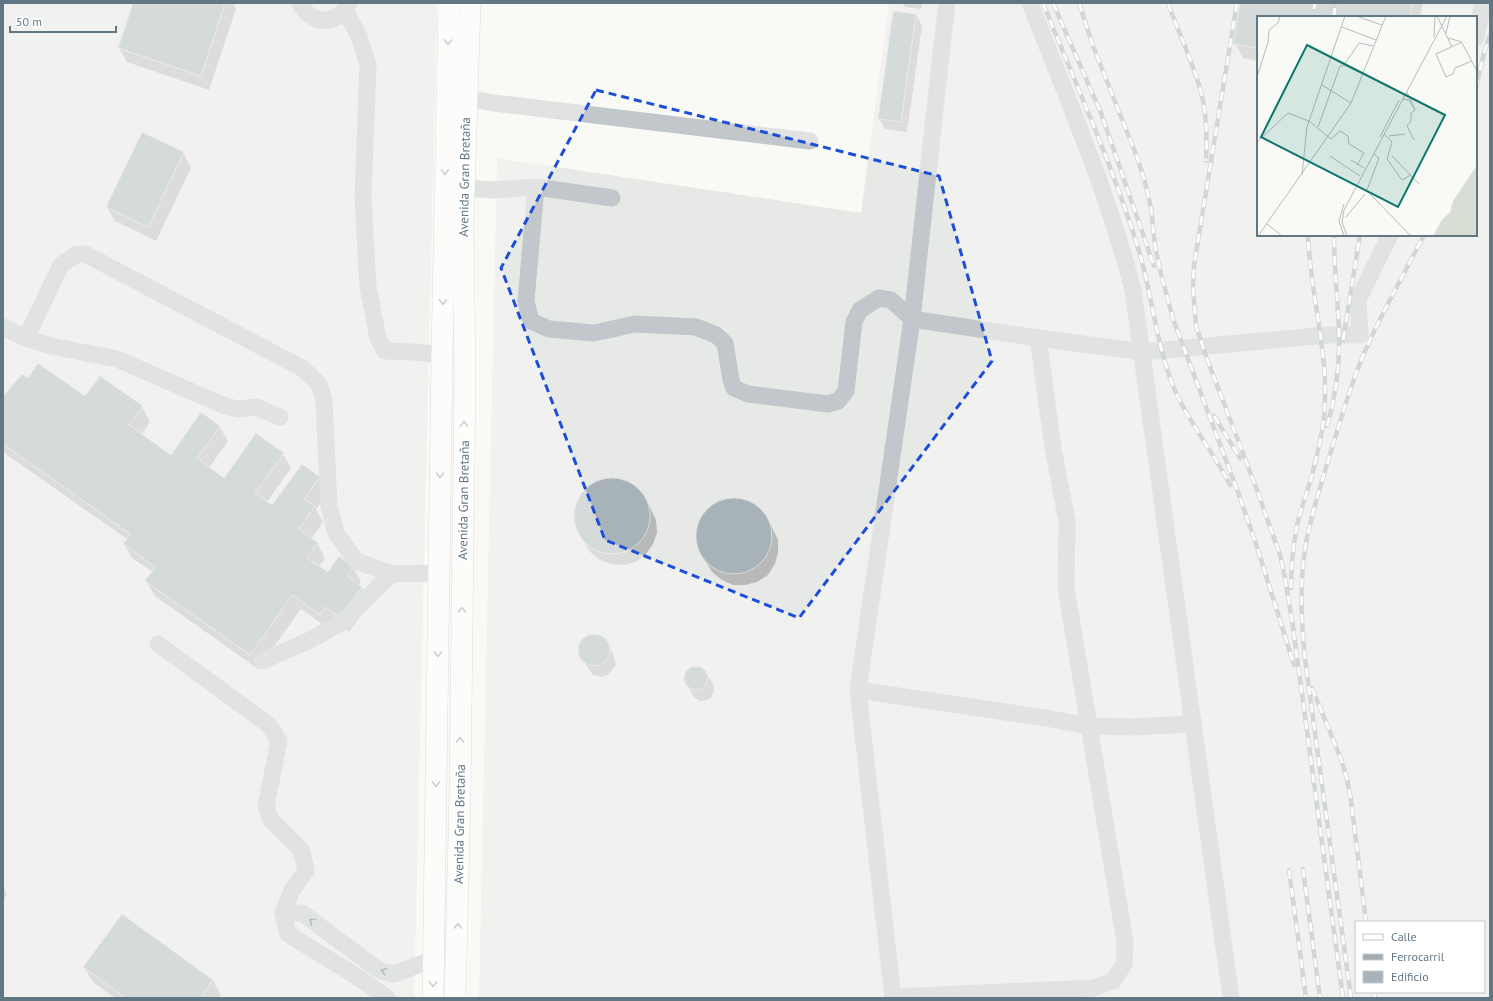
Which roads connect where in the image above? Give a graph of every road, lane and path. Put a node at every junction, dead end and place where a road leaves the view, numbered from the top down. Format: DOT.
graph roads {
  1 [pos="300,3"];
  2 [pos="449,3"];
  3 [pos="470,3"];
  4 [pos="948,3"];
  5 [pos="1030,3"];
  6 [pos="1483,3"];
  7 [pos="347,7"];
  8 [pos="1477,33"];
  9 [pos="466,98"];
  10 [pos="810,141"];
  11 [pos="464,188"];
  12 [pos="536,188"];
  13 [pos="612,198"];
  14 [pos="1390,236"];
  15 [pos="912,319"];
  16 [pos="3,327"];
  17 [pos="26,338"];
  18 [pos="1038,338"];
  19 [pos="1142,352"];
  20 [pos="442,356"];
  21 [pos="280,417"];
  22 [pos="439,573"];
  23 [pos="392,574"];
  24 [pos="158,644"];
  25 [pos="262,661"];
  26 [pos="858,690"];
  27 [pos="1193,724"];
  28 [pos="1088,726"];
  29 [pos="283,913"];
  30 [pos="362,959"];
  31 [pos="434,959"];
  32 [pos="356,976"];
  33 [pos="1092,993"];
  34 [pos="387,998"];
  35 [pos="433,998"];
  36 [pos="456,998"];
  37 [pos="893,998"];
  38 [pos="1231,998"];
  1 -- 7 [label="lane"];
  2 -- 20 [label="main road, Avenida Gran Bretaña, one-way"];
  3 -- 9 [label="main road, Avenida Gran Bretaña"];
  4 -- 15 [label="lane"];
  5 -- 19 [label="lane"];
  6 -- 8 [label="lane"];
  7 -- 20 [label="lane"];
  9 -- 10 [label="lane"];
  9 -- 11 [label="main road, Avenida Gran Bretaña"];
  11 -- 12 [label="lane"];
  36 -- 11 [label="main road, Avenida Gran Bretaña, one-way"];
  12 -- 13 [label="lane"];
  12 -- 15 [label="lane"];
  14 -- 19 [label="lane"];
  15 -- 18 [label="lane"];
  15 -- 26 [label="lane"];
  16 -- 17 [label="lane"];
  17 -- 21 [label="lane"];
  17 -- 23 [label="lane"];
  18 -- 19 [label="lane"];
  18 -- 28 [label="lane"];
  19 -- 27 [label="lane"];
  20 -- 22 [label="main road, Avenida Gran Bretaña, one-way"];
  22 -- 23 [label="lane"];
  22 -- 31 [label="main road, Avenida Gran Bretaña, one-way"];
  23 -- 25 [label="lane"];
  24 -- 29 [label="lane"];
  26 -- 28 [label="lane"];
  26 -- 37 [label="lane"];
  27 -- 28 [label="lane"];
  27 -- 38 [label="lane"];
  28 -- 33 [label="lane"];
  30 -- 29 [label="lane, one-way"];
  29 -- 32 [label="lane"];
  31 -- 30 [label="lane, one-way"];
  30 -- 32 [label="lane"];
  31 -- 35 [label="main road, Avenida Gran Bretaña, one-way"];
  32 -- 34 [label="lane"];
  33 -- 37 [label="lane"];
}
